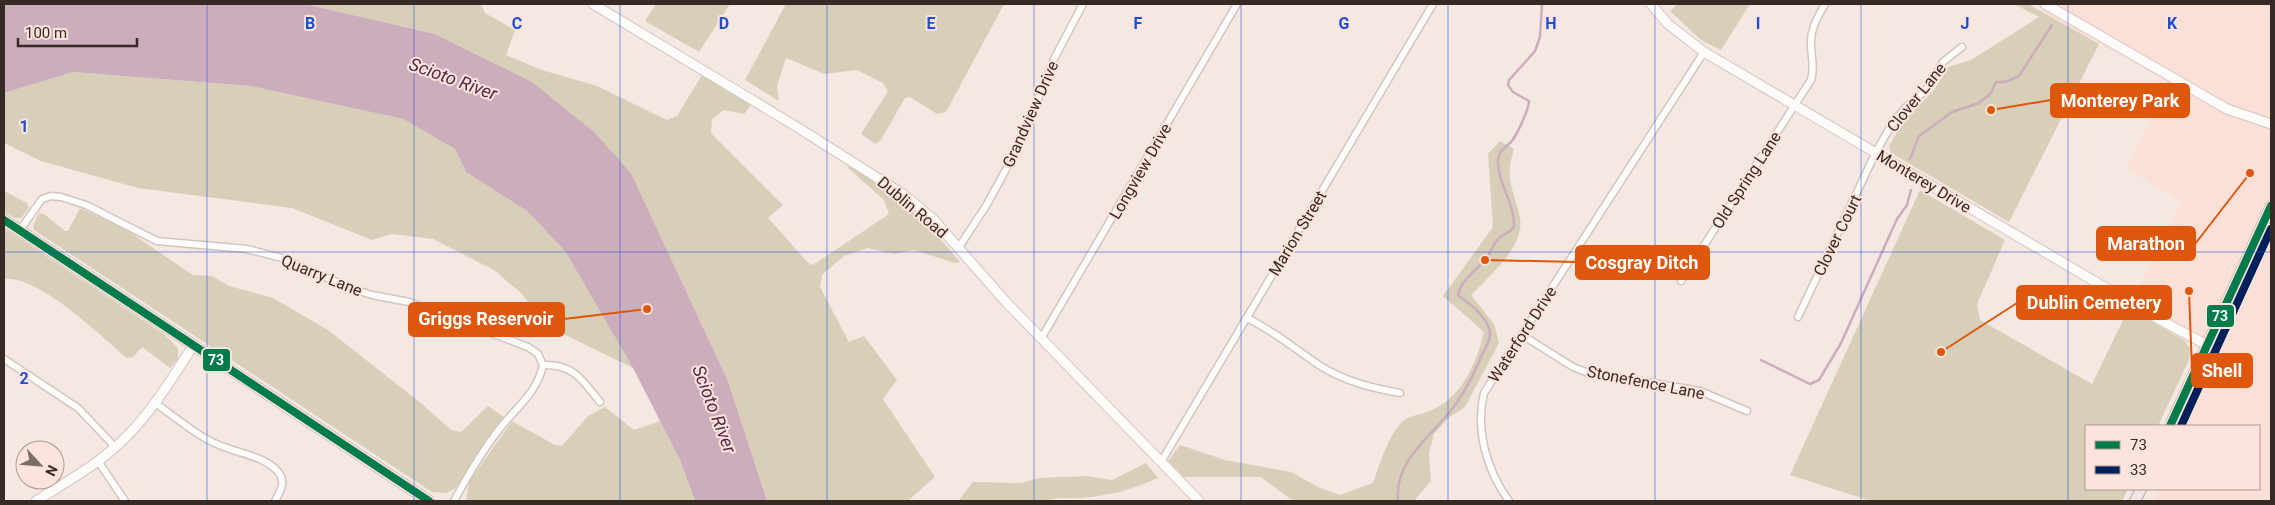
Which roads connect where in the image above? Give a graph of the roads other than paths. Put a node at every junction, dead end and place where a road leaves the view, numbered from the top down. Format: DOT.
graph roads {
  1 [pos="593,4"];
  2 [pos="1083,4"];
  3 [pos="1237,4"];
  4 [pos="1433,4"];
  5 [pos="1651,4"];
  6 [pos="1825,4"];
  7 [pos="2045,4"];
  8 [pos="1962,47"];
  9 [pos="1704,52"];
  10 [pos="1796,104"];
  11 [pos="2271,124"];
  12 [pos="1876,152"];
  13 [pos="2271,206"];
  14 [pos="4,220"];
  15 [pos="20,230"];
  16 [pos="959,247"];
  17 [pos="1681,281"];
  18 [pos="1798,317"];
  19 [pos="1247,318"];
  20 [pos="1522,335"];
  21 [pos="1042,338"];
  22 [pos="2208,345"];
  23 [pos="193,346"];
  24 [pos="4,359"];
  25 [pos="543,366"];
  26 [pos="1400,393"];
  27 [pos="600,402"];
  28 [pos="155,403"];
  29 [pos="1747,411"];
  30 [pos="2170,425"];
  31 [pos="116,447"];
  32 [pos="98,460"];
  33 [pos="1161,462"];
  34 [pos="36,501"];
  35 [pos="125,501"];
  36 [pos="275,501"];
  37 [pos="429,501"];
  38 [pos="454,501"];
  39 [pos="1199,501"];
  40 [pos="1509,501"];
  1 -- 16 [label="street, Dublin Road"];
  2 -- 16 [label="street, Grandview Drive"];
  3 -- 21 [label="street, Longview Drive"];
  4 -- 19 [label="street, Marion Street"];
  5 -- 9 [label="street, Monterey Drive"];
  6 -- 10 [label="street, Old Spring Lane"];
  7 -- 11 [label="street"];
  8 -- 12 [label="street, Clover Lane"];
  9 -- 10 [label="street, Monterey Drive"];
  9 -- 20 [label="street, Waterford Drive"];
  10 -- 12 [label="street, Monterey Drive"];
  10 -- 17 [label="street, Old Spring Lane"];
  12 -- 18 [label="street, Clover Court"];
  12 -- 22 [label="street, Monterey Drive"];
  13 -- 22 [label="main road"];
  14 -- 15 [label="main road"];
  15 -- 23 [label="main road"];
  15 -- 25 [label="street, Quarry Lane"];
  16 -- 21 [label="street, Dublin Road"];
  19 -- 26 [label="street"];
  19 -- 33 [label="street, Marion Street"];
  20 -- 29 [label="street, Stonefence Lane"];
  20 -- 40 [label="street, Waterford Drive"];
  21 -- 33 [label="street, Dublin Road"];
  22 -- 30 [label="main road"];
  23 -- 28 [label="street"];
  23 -- 37 [label="main road"];
  24 -- 31 [label="street"];
  25 -- 27 [label="street"];
  25 -- 38 [label="street"];
  28 -- 31 [label="street"];
  28 -- 36 [label="street"];
  31 -- 32 [label="street"];
  32 -- 34 [label="street"];
  32 -- 35 [label="street"];
  33 -- 39 [label="street, Dublin Road"];
}
